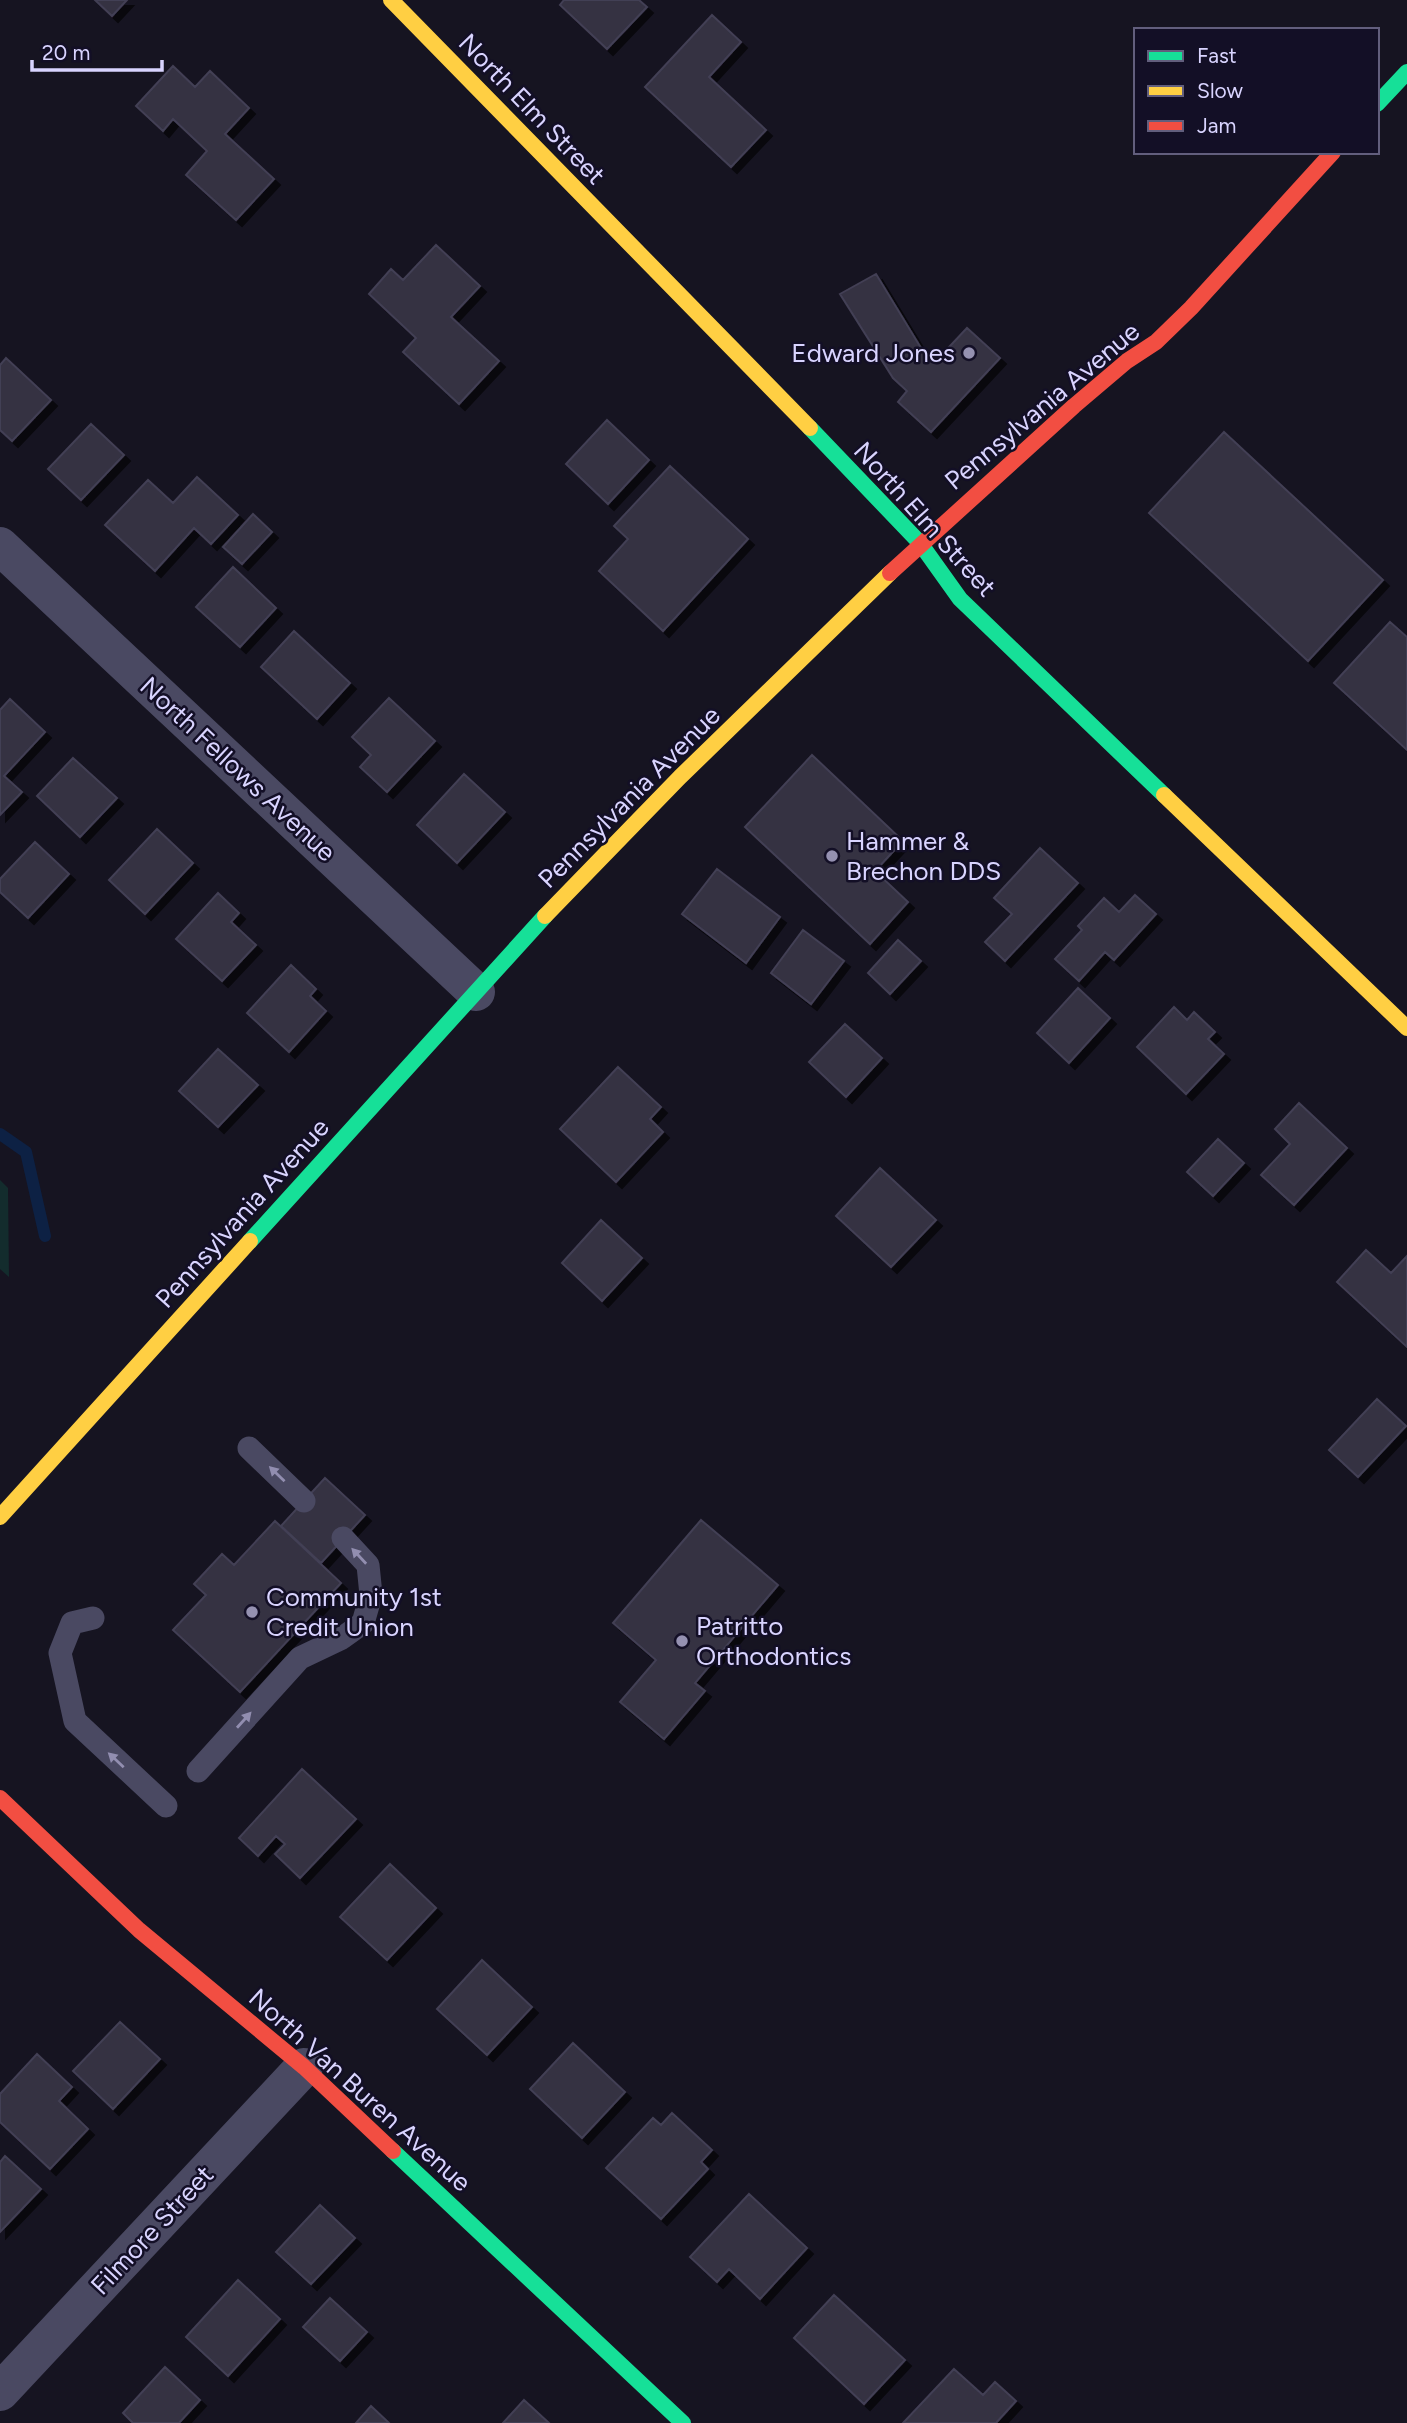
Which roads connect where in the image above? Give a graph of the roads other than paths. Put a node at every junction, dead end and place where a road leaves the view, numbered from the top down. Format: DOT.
graph roads {
  1 [pos="391,0"];
  2 [pos="1407,72"];
  3 [pos="1379,102"];
  4 [pos="1331,154"];
  5 [pos="920,543"];
  6 [pos="0,546"];
  7 [pos="476,992"];
  8 [pos="1407,1028"];
  9 [pos="249,1448"];
  10 [pos="304,1501"];
  11 [pos="0,1517"];
  12 [pos="344,1538"];
  13 [pos="93,1618"];
  14 [pos="198,1770"];
  15 [pos="0,1798"];
  16 [pos="166,1806"];
  17 [pos="304,2067"];
  18 [pos="0,2392"];
  19 [pos="683,2423"];
  1 -- 5 [label="main road, North Elm Street"];
  2 -- 3 [label="main road"];
  4 -- 5 [label="main road, Pennsylvania Avenue"];
  5 -- 7 [label="main road, Pennsylvania Avenue"];
  5 -- 8 [label="main road, North Elm Street"];
  6 -- 7 [label="street, North Fellows Avenue"];
  7 -- 11 [label="main road, Pennsylvania Avenue"];
  10 -- 9 [label="lane, one-way"];
  14 -- 12 [label="lane, one-way"];
  16 -- 13 [label="lane, one-way"];
  15 -- 17 [label="main road, North Van Buren Avenue"];
  17 -- 18 [label="street, Filmore Street"];
  17 -- 19 [label="main road, North Van Buren Avenue"];
}
